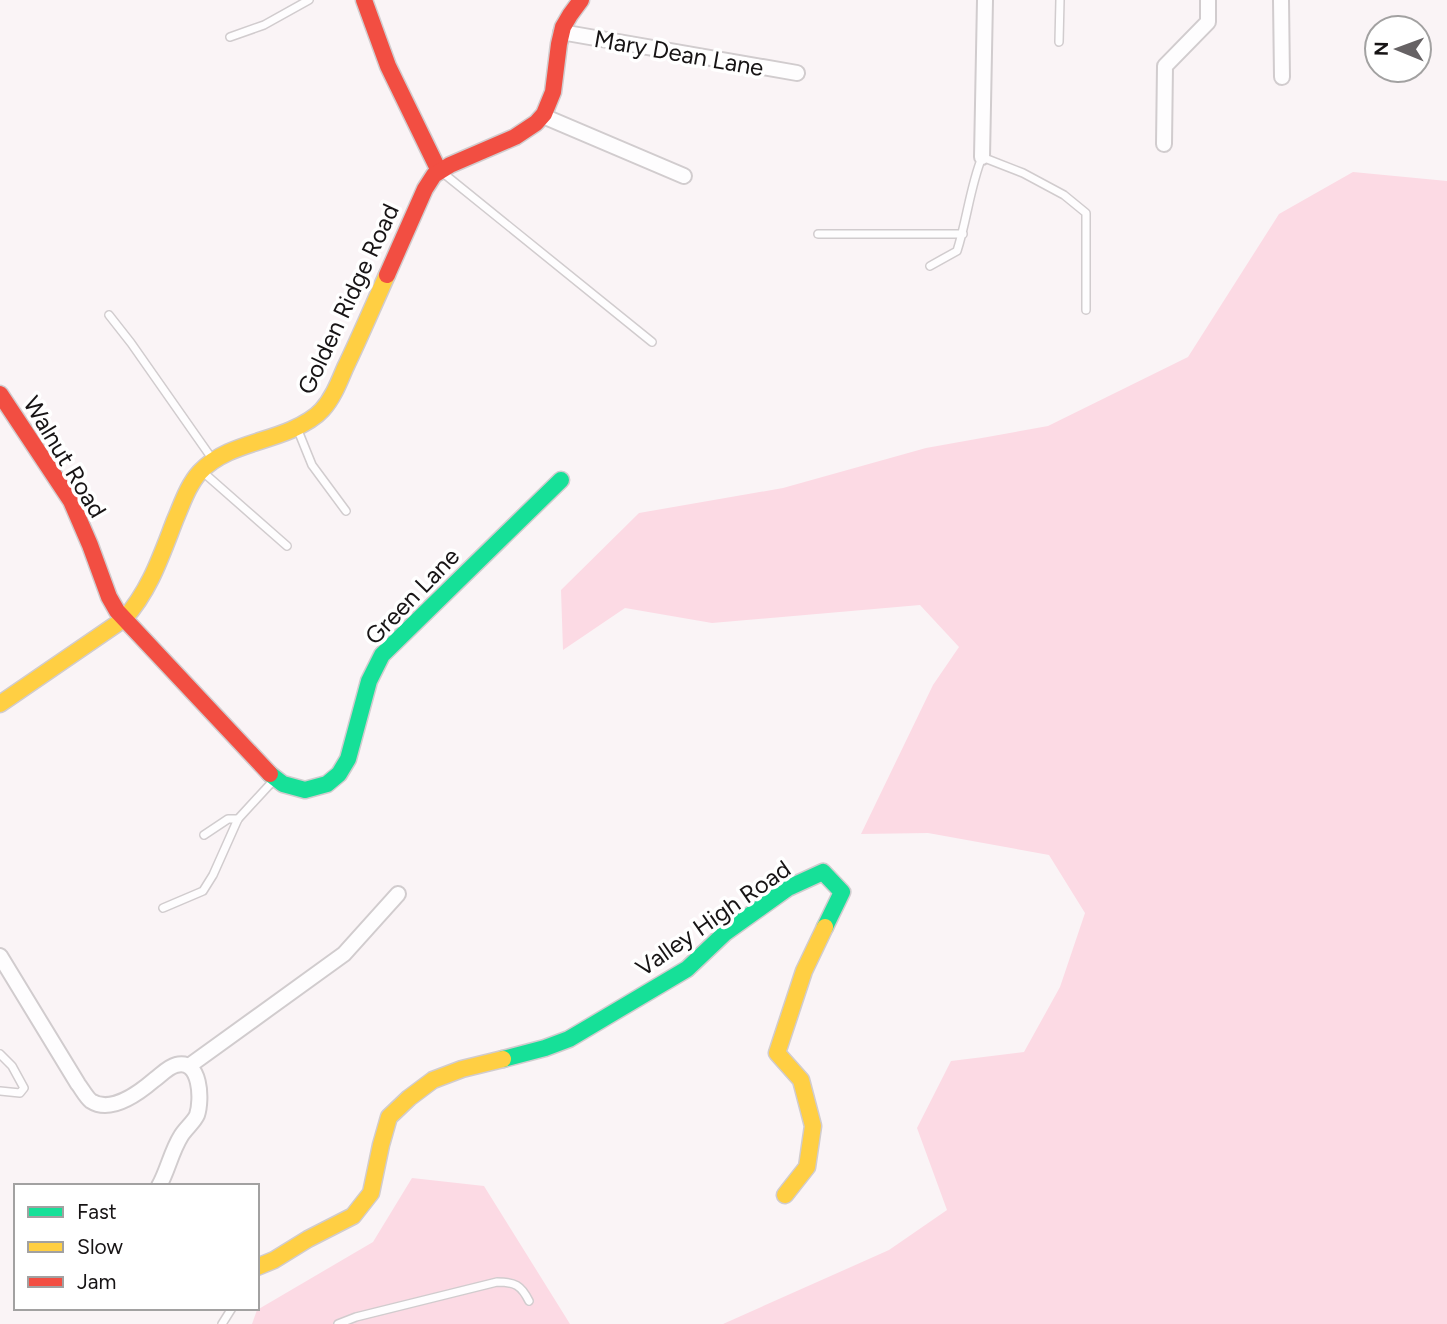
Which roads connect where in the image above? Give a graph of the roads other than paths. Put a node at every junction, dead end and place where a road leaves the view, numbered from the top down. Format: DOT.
graph roads {
  1 [pos="309,0"];
  2 [pos="363,0"];
  3 [pos="581,0"];
  4 [pos="985,0"];
  5 [pos="1060,0"];
  6 [pos="1208,0"];
  7 [pos="1281,0"];
  8 [pos="561,32"];
  9 [pos="230,37"];
  10 [pos="1059,42"];
  11 [pos="797,73"];
  12 [pos="1282,77"];
  13 [pos="543,116"];
  14 [pos="1164,144"];
  15 [pos="982,157"];
  16 [pos="439,171"];
  17 [pos="684,176"];
  18 [pos="818,233"];
  19 [pos="963,234"];
  20 [pos="930,266"];
  21 [pos="1086,310"];
  22 [pos="109,315"];
  23 [pos="652,342"];
  24 [pos="0,394"];
  25 [pos="297,428"];
  26 [pos="207,466"];
  27 [pos="561,480"];
  28 [pos="346,511"];
  29 [pos="287,546"];
  30 [pos="124,619"];
  31 [pos="0,704"];
  32 [pos="276,778"];
  33 [pos="239,818"];
  34 [pos="204,835"];
  35 [pos="398,894"];
  36 [pos="163,908"];
  37 [pos="0,956"];
  38 [pos="0,1054"];
  39 [pos="189,1066"];
  40 [pos="0,1091"];
  41 [pos="160,1184"];
  42 [pos="785,1195"];
  43 [pos="259,1266"];
  44 [pos="529,1301"];
  45 [pos="338,1324"];
  1 -- 9 [label="lane"];
  2 -- 16 [label="street"];
  3 -- 8 [label="street"];
  4 -- 15 [label="street"];
  5 -- 10 [label="lane"];
  6 -- 14 [label="street"];
  7 -- 12 [label="street"];
  8 -- 11 [label="street, Mary Dean Lane"];
  8 -- 13 [label="street"];
  13 -- 16 [label="street"];
  13 -- 17 [label="street"];
  15 -- 19 [label="lane"];
  15 -- 21 [label="lane"];
  16 -- 23 [label="lane"];
  16 -- 25 [label="street, Golden Ridge Road"];
  18 -- 19 [label="lane"];
  19 -- 20 [label="lane"];
  22 -- 26 [label="lane"];
  24 -- 30 [label="street, Walnut Road"];
  25 -- 26 [label="street, Golden Ridge Road"];
  25 -- 28 [label="lane"];
  26 -- 29 [label="lane"];
  26 -- 30 [label="street"];
  27 -- 32 [label="street, Green Lane"];
  30 -- 31 [label="street"];
  30 -- 32 [label="street, Green Lane"];
  32 -- 33 [label="lane"];
  33 -- 34 [label="lane"];
  33 -- 36 [label="lane"];
  35 -- 39 [label="street"];
  37 -- 39 [label="street"];
  38 -- 40 [label="lane"];
  39 -- 41 [label="street"];
  42 -- 43 [label="street, Valley High Road"];
  44 -- 45 [label="lane"];
}
